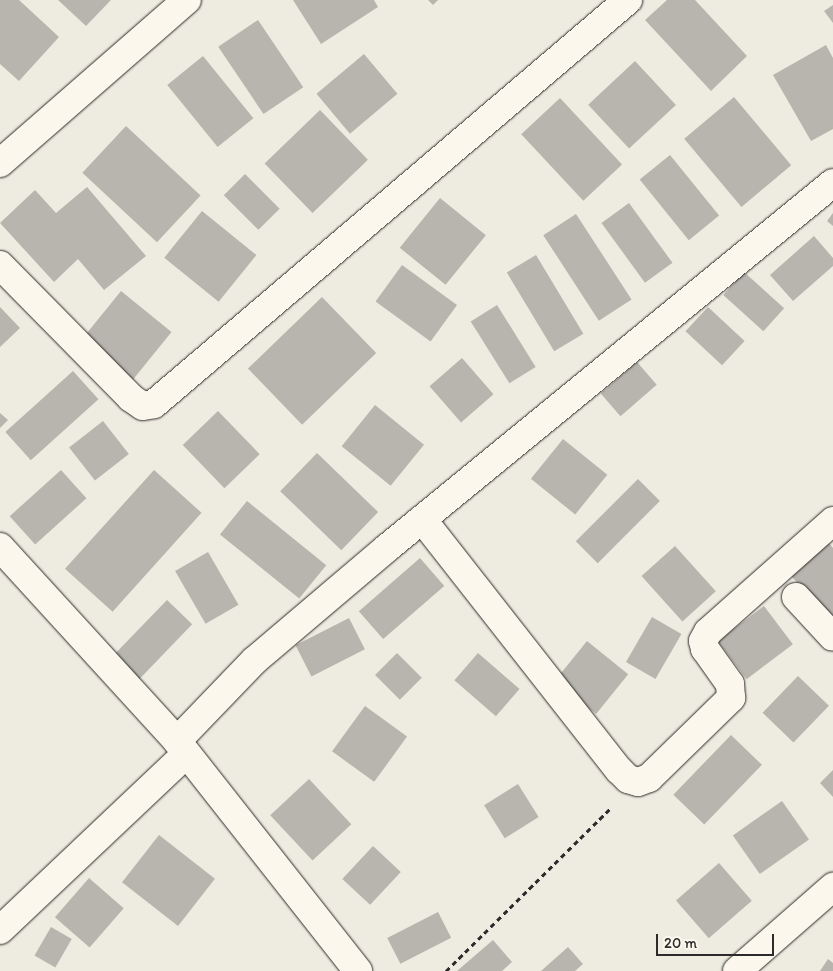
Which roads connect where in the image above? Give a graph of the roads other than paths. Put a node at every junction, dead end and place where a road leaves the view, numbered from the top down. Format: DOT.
graph roads {
  1 [pos="187,0"];
  2 [pos="628,0"];
  3 [pos="0,163"];
  4 [pos="833,183"];
  5 [pos="0,265"];
  6 [pos="422,519"];
  7 [pos="833,521"];
  8 [pos="0,547"];
  9 [pos="796,597"];
  10 [pos="833,638"];
  11 [pos="181,747"];
  12 [pos="833,887"];
  13 [pos="0,930"];
  14 [pos="358,971"];
  15 [pos="737,971"];
  1 -- 3 [label="street"];
  2 -- 5 [label="street"];
  4 -- 6 [label="street"];
  6 -- 7 [label="street"];
  6 -- 11 [label="street"];
  8 -- 11 [label="street"];
  9 -- 10 [label="street"];
  11 -- 13 [label="street"];
  11 -- 14 [label="street"];
  12 -- 15 [label="street"];
}
